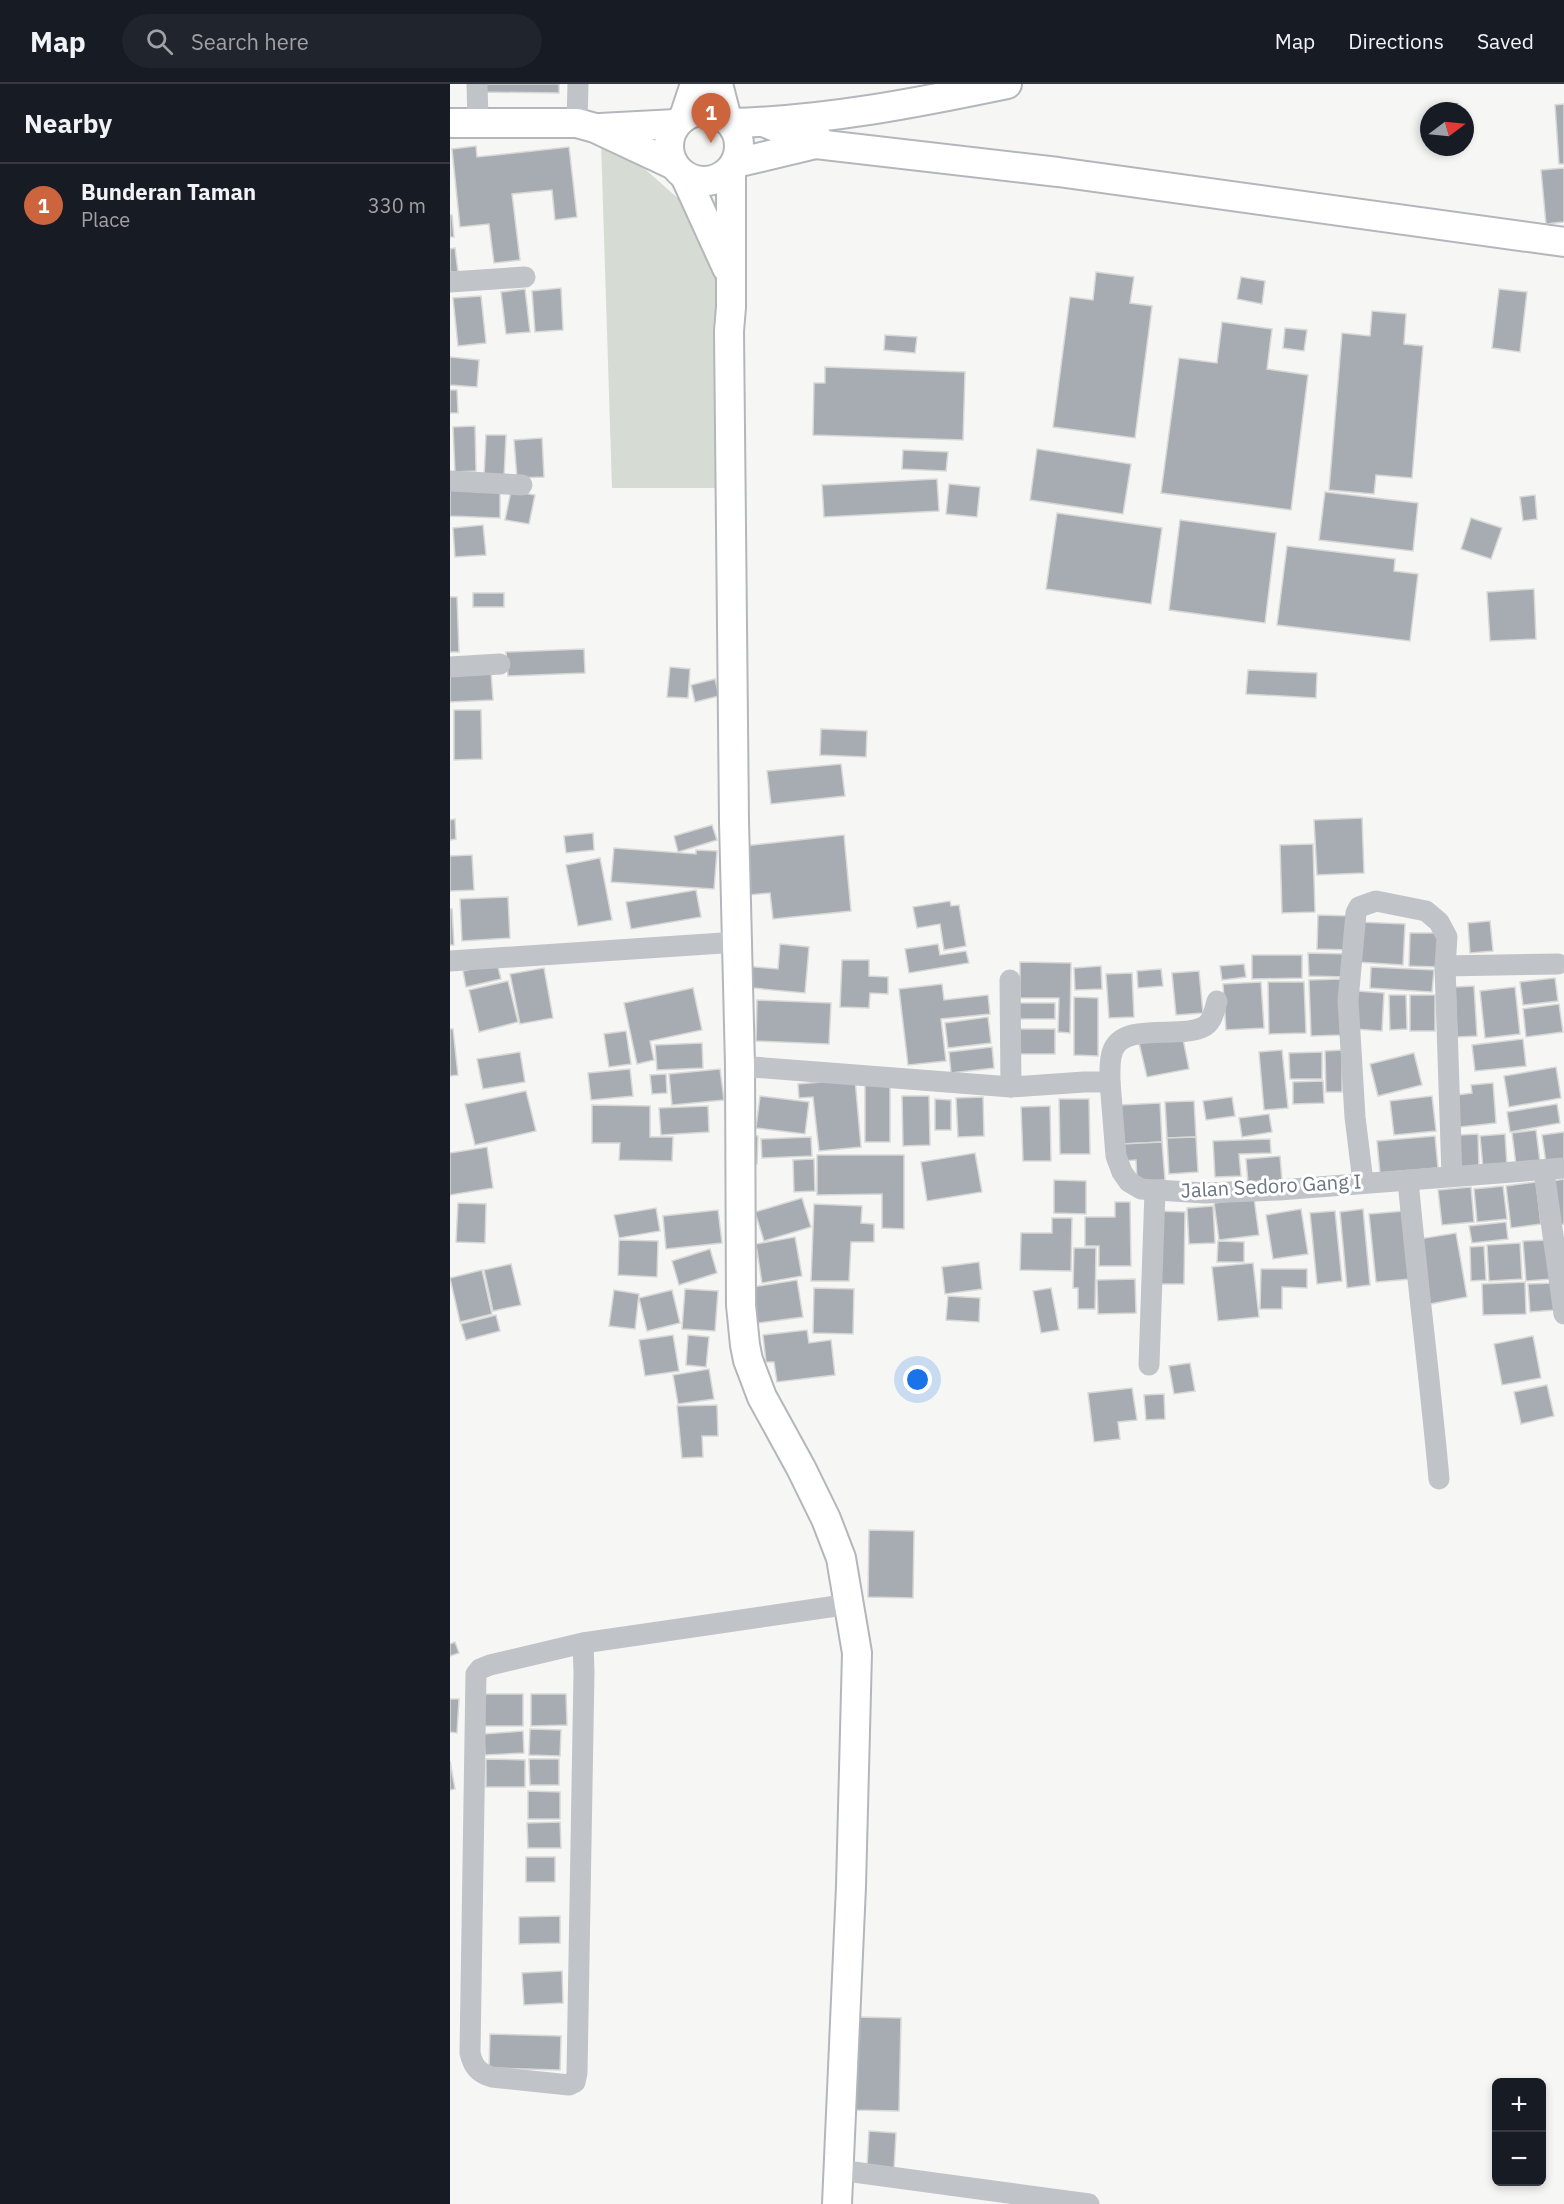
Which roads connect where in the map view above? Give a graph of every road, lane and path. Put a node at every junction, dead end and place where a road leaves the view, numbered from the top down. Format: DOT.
graph roads {
  1 [pos="477,84"];
  2 [pos="578,84"];
  3 [pos="695,84"];
  4 [pos="718,84"];
  5 [pos="1006,84"];
  6 [pos="867,110"];
  7 [pos="680,121"];
  8 [pos="729,121"];
  9 [pos="464,122"];
  10 [pos="766,123"];
  11 [pos="586,125"];
  12 [pos="816,144"];
  13 [pos="734,166"];
  14 [pos="679,171"];
  15 [pos="1564,243"];
  16 [pos="730,276"];
  17 [pos="525,277"];
  18 [pos="450,282"];
  19 [pos="450,481"];
  20 [pos="522,485"];
  21 [pos="500,664"];
  22 [pos="450,667"];
  23 [pos="738,942"];
  24 [pos="450,961"];
  25 [pos="1558,964"];
  26 [pos="1445,966"];
  27 [pos="1010,980"];
  28 [pos="1217,1000"];
  29 [pos="740,1066"];
  30 [pos="1110,1082"];
  31 [pos="1011,1087"];
  32 [pos="1554,1169"];
  33 [pos="1452,1176"];
  34 [pos="1408,1180"];
  35 [pos="1363,1182"];
  36 [pos="1155,1191"];
  37 [pos="1564,1314"];
  38 [pos="1149,1365"];
  39 [pos="1438,1479"];
  40 [pos="850,1604"];
  41 [pos="583,1643"];
  42 [pos="839,2170"];
  43 [pos="837,2204"];
  44 [pos="1089,2204"];
  1 -- 9 [label="street"];
  2 -- 11 [label="street"];
  3 -- 7 [label="street"];
  4 -- 8 [label="street"];
  5 -- 6 [label="street"];
  6 -- 10 [label="street"];
  6 -- 12 [label="street"];
  7 -- 8 [label="street"];
  7 -- 11 [label="street"];
  7 -- 14 [label="street"];
  8 -- 10 [label="street"];
  8 -- 13 [label="street"];
  9 -- 11 [label="street"];
  10 -- 12 [label="street"];
  11 -- 14 [label="street"];
  12 -- 13 [label="street"];
  12 -- 15 [label="street"];
  13 -- 14 [label="street"];
  13 -- 16 [label="street"];
  14 -- 16 [label="street"];
  16 -- 23 [label="street"];
  17 -- 18 [label="street"];
  19 -- 20 [label="street"];
  21 -- 22 [label="street"];
  23 -- 24 [label="street"];
  23 -- 29 [label="street"];
  25 -- 26 [label="street"];
  26 -- 33 [label="street"];
  26 -- 35 [label="street"];
  27 -- 31 [label="street"];
  28 -- 30 [label="street, Jalan Sedoro Gang I"];
  29 -- 31 [label="street"];
  29 -- 40 [label="street"];
  30 -- 31 [label="street"];
  30 -- 36 [label="street, Jalan Sedoro Gang I"];
  32 -- 33 [label="street, Jalan Sedoro Gang I"];
  32 -- 37 [label="street"];
  33 -- 34 [label="street, Jalan Sedoro Gang I"];
  34 -- 35 [label="street, Jalan Sedoro Gang I"];
  34 -- 39 [label="street"];
  35 -- 36 [label="street, Jalan Sedoro Gang I"];
  36 -- 38 [label="street"];
  40 -- 41 [label="street"];
  40 -- 42 [label="street"];
  41 -- 41 [label="street"];
  42 -- 43 [label="street"];
  42 -- 44 [label="street"];
}
